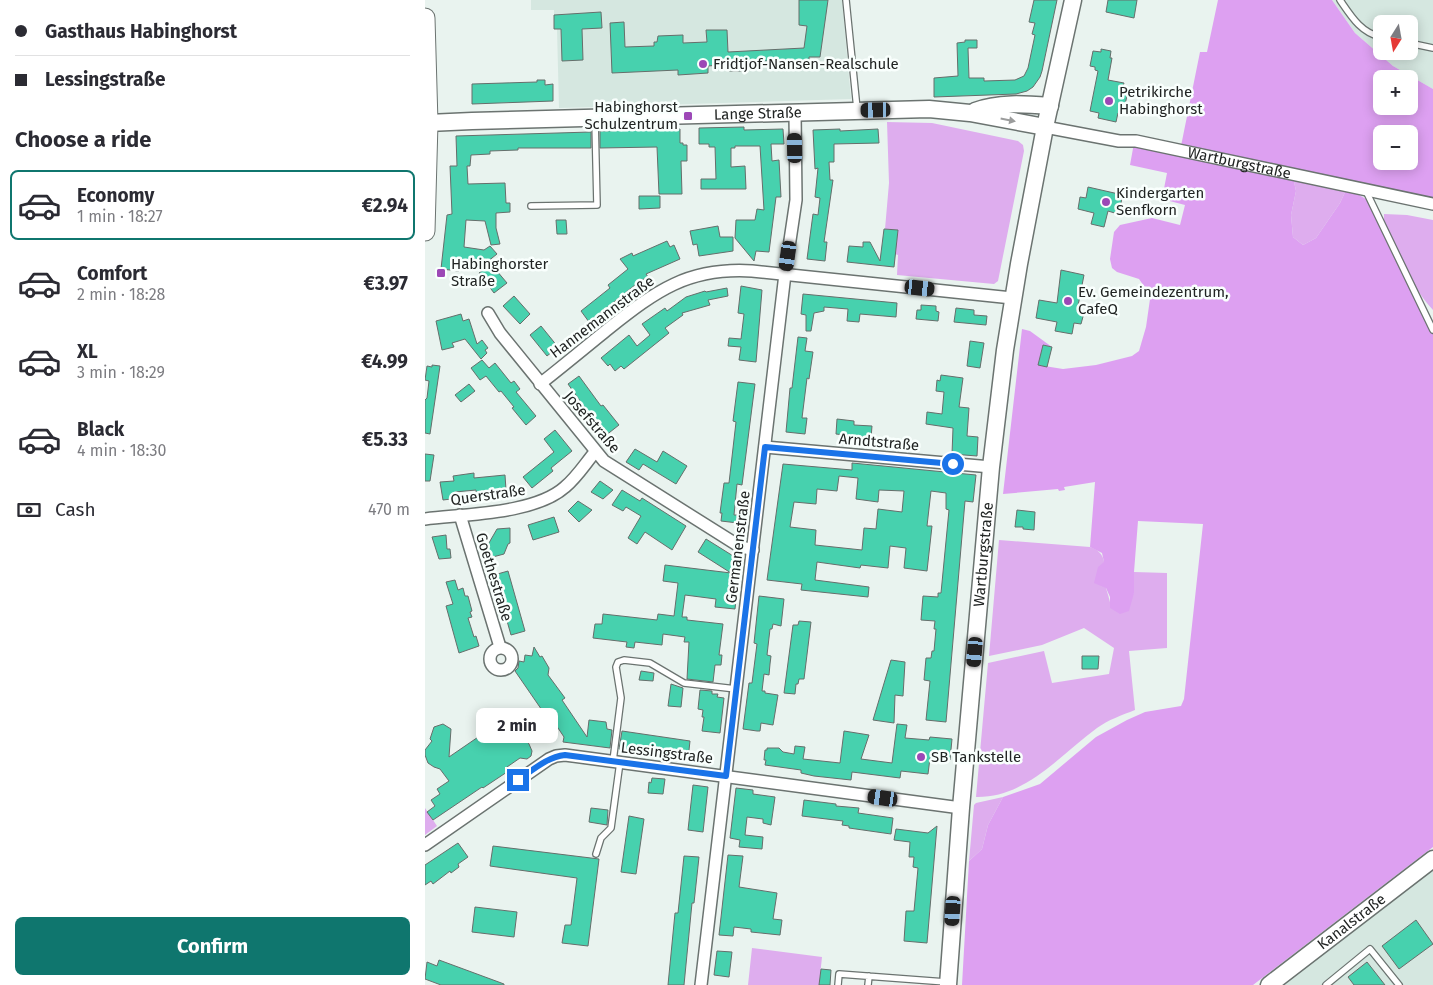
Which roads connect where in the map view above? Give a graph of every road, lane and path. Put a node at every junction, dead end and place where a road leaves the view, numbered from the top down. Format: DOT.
graph roads {
  1 [pos="846,0"];
  2 [pos="1073,0"];
  3 [pos="1340,0"];
  4 [pos="425,18"];
  5 [pos="1373,35"];
  6 [pos="1418,45"];
  7 [pos="1433,48"];
  8 [pos="1050,106"];
  9 [pos="857,111"];
  10 [pos="795,113"];
  11 [pos="970,113"];
  12 [pos="595,118"];
  13 [pos="427,124"];
  14 [pos="1045,127"];
  15 [pos="1366,191"];
  16 [pos="1433,204"];
  17 [pos="531,206"];
  18 [pos="425,231"];
  19 [pos="785,274"];
  20 [pos="1013,298"];
  21 [pos="488,313"];
  22 [pos="1433,330"];
  23 [pos="540,384"];
  24 [pos="765,447"];
  25 [pos="595,452"];
  26 [pos="991,467"];
  27 [pos="459,515"];
  28 [pos="425,519"];
  29 [pos="753,550"];
  30 [pos="500,647"];
  31 [pos="737,689"];
  32 [pos="617,762"];
  33 [pos="726,776"];
  34 [pos="961,808"];
  35 [pos="425,845"];
  36 [pos="596,854"];
  37 [pos="1433,858"];
  38 [pos="869,976"];
  39 [pos="948,984"];
  40 [pos="701,985"];
  41 [pos="838,985"];
  42 [pos="869,985"];
  43 [pos="1269,985"];
  44 [pos="1326,985"];
  45 [pos="1399,985"];
  1 -- 9 [label="lane"];
  2 -- 8 [label="main road, Wartburgstraße"];
  3 -- 5 [label="lane"];
  4 -- 13 [label="main road"];
  6 -- 7 [label="lane"];
  8 -- 11 [label="main road, Lange Straße"];
  8 -- 14 [label="main road, Wartburgstraße"];
  9 -- 10 [label="main road, Lange Straße"];
  9 -- 11 [label="main road, Lange Straße"];
  10 -- 12 [label="main road, Lange Straße"];
  10 -- 19 [label="street, Germanenstraße"];
  11 -- 14 [label="main road, Lange Straße, one-way"];
  12 -- 13 [label="main road, Lange Straße"];
  12 -- 17 [label="lane"];
  13 -- 18 [label="main road"];
  14 -- 15 [label="street, Wartburgstraße"];
  14 -- 20 [label="main road, Wartburgstraße"];
  15 -- 16 [label="street, Wartburgstraße"];
  15 -- 22 [label="lane"];
  19 -- 20 [label="street, Hannemannstraße"];
  19 -- 23 [label="street, Hannemannstraße"];
  19 -- 24 [label="street, Germanenstraße"];
  20 -- 26 [label="main road, Wartburgstraße"];
  21 -- 23 [label="street, Josefstraße"];
  23 -- 25 [label="street, Josefstraße"];
  24 -- 26 [label="street, Arndtstraße"];
  24 -- 29 [label="street, Germanenstraße"];
  25 -- 27 [label="street, Querstraße"];
  25 -- 29 [label="street, Josefstraße"];
  26 -- 34 [label="main road, Wartburgstraße"];
  27 -- 28 [label="street, Querstraße"];
  27 -- 30 [label="street, Goethestraße"];
  29 -- 31 [label="street, Germanenstraße"];
  31 -- 32 [label="lane"];
  31 -- 33 [label="street, Germanenstraße"];
  32 -- 33 [label="street, Lessingstraße"];
  32 -- 35 [label="street, Lessingstraße"];
  32 -- 36 [label="lane"];
  33 -- 34 [label="street, Lessingstraße"];
  33 -- 40 [label="street, Germanenstraße"];
  34 -- 39 [label="main road, Wartburgstraße"];
  37 -- 43 [label="main road, Kanalstraße"];
  38 -- 39 [label="lane"];
  38 -- 41 [label="lane"];
  38 -- 42 [label="lane"];
  44 -- 45 [label="lane"];
}
